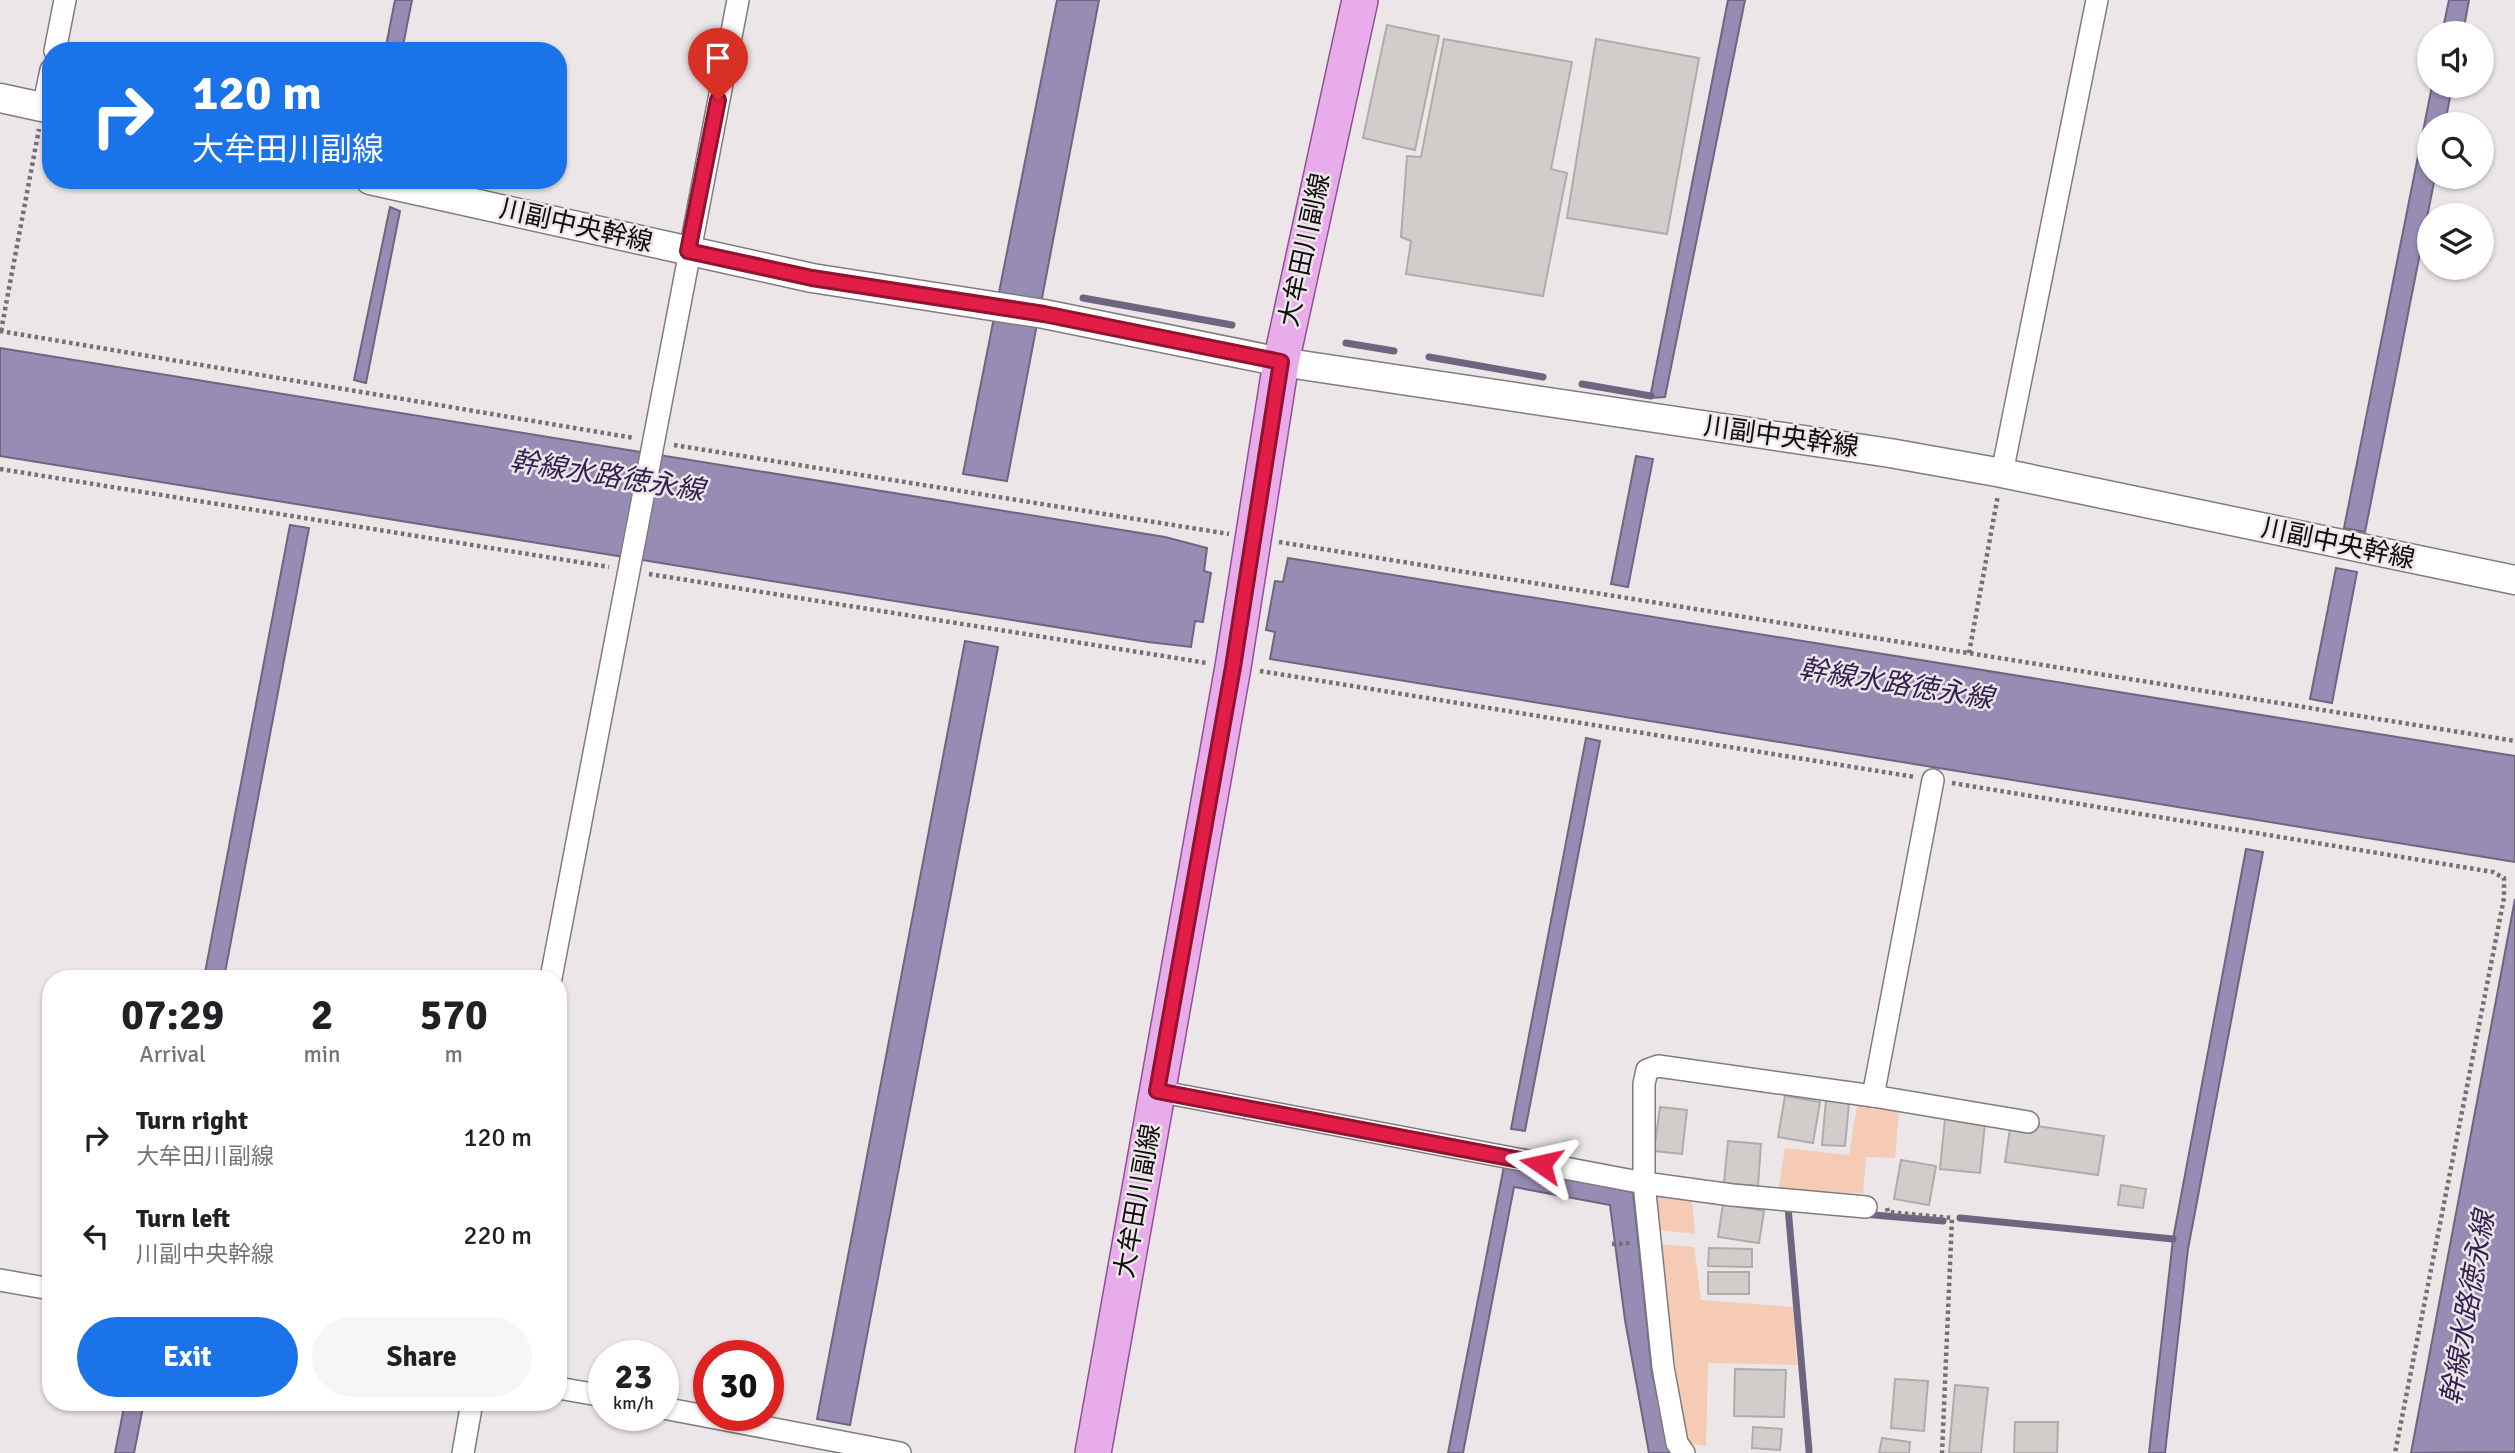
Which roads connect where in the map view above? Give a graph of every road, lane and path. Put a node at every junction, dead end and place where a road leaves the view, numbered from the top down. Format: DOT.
graph roads {
  1 [pos="65,0"];
  2 [pos="738,0"];
  3 [pos="1360,0"];
  4 [pos="2097,0"];
  5 [pos="57,42"];
  6 [pos="0,99"];
  7 [pos="42,107"];
  8 [pos="42,132"];
  9 [pos="410,189"];
  10 [pos="688,251"];
  11 [pos="0,331"];
  12 [pos="1281,362"];
  13 [pos="652,441"];
  14 [pos="2002,474"];
  15 [pos="1253,538"];
  16 [pos="2515,580"];
  17 [pos="1969,653"];
  18 [pos="1233,667"];
  19 [pos="2515,741"];
  20 [pos="1933,780"];
  21 [pos="553,970"];
  22 [pos="1157,1091"];
  23 [pos="1873,1096"];
  24 [pos="2028,1122"];
  25 [pos="1644,1183"];
  26 [pos="1875,1204"];
  27 [pos="0,1280"];
  28 [pos="42,1287"];
  29 [pos="567,1390"];
  30 [pos="588,1393"];
  31 [pos="470,1411"];
  32 [pos="679,1411"];
  33 [pos="463,1453"];
  34 [pos="900,1453"];
  35 [pos="1093,1453"];
  36 [pos="1684,1453"];
  37 [pos="1942,1453"];
  38 [pos="2395,1453"];
  1 -- 5 [label="street"];
  2 -- 10 [label="street"];
  3 -- 12 [label="main road, 大牟田川副線"];
  4 -- 14 [label="street"];
  6 -- 7 [label="street"];
  8 -- 11 [label="path"];
  9 -- 10 [label="street, 川副中央幹線"];
  10 -- 12 [label="street, 川副中央幹線"];
  10 -- 13 [label="street"];
  11 -- 13 [label="path"];
  12 -- 14 [label="street, 川副中央幹線"];
  12 -- 15 [label="main road, 大牟田川副線"];
  13 -- 15 [label="path"];
  13 -- 21 [label="street"];
  14 -- 16 [label="street, 川副中央幹線"];
  14 -- 17 [label="path"];
  15 -- 17 [label="path"];
  15 -- 18 [label="main road, 大牟田川副線"];
  17 -- 19 [label="path"];
  18 -- 20 [label="path"];
  18 -- 22 [label="main road, 大牟田川副線"];
  20 -- 23 [label="street"];
  20 -- 38 [label="path"];
  22 -- 25 [label="street"];
  22 -- 35 [label="main road, 大牟田川副線"];
  23 -- 24 [label="street"];
  23 -- 25 [label="street"];
  25 -- 26 [label="street"];
  25 -- 36 [label="street"];
  26 -- 37 [label="path"];
  27 -- 28 [label="street"];
  29 -- 30 [label="street"];
  31 -- 33 [label="street"];
  32 -- 34 [label="street"];
}
